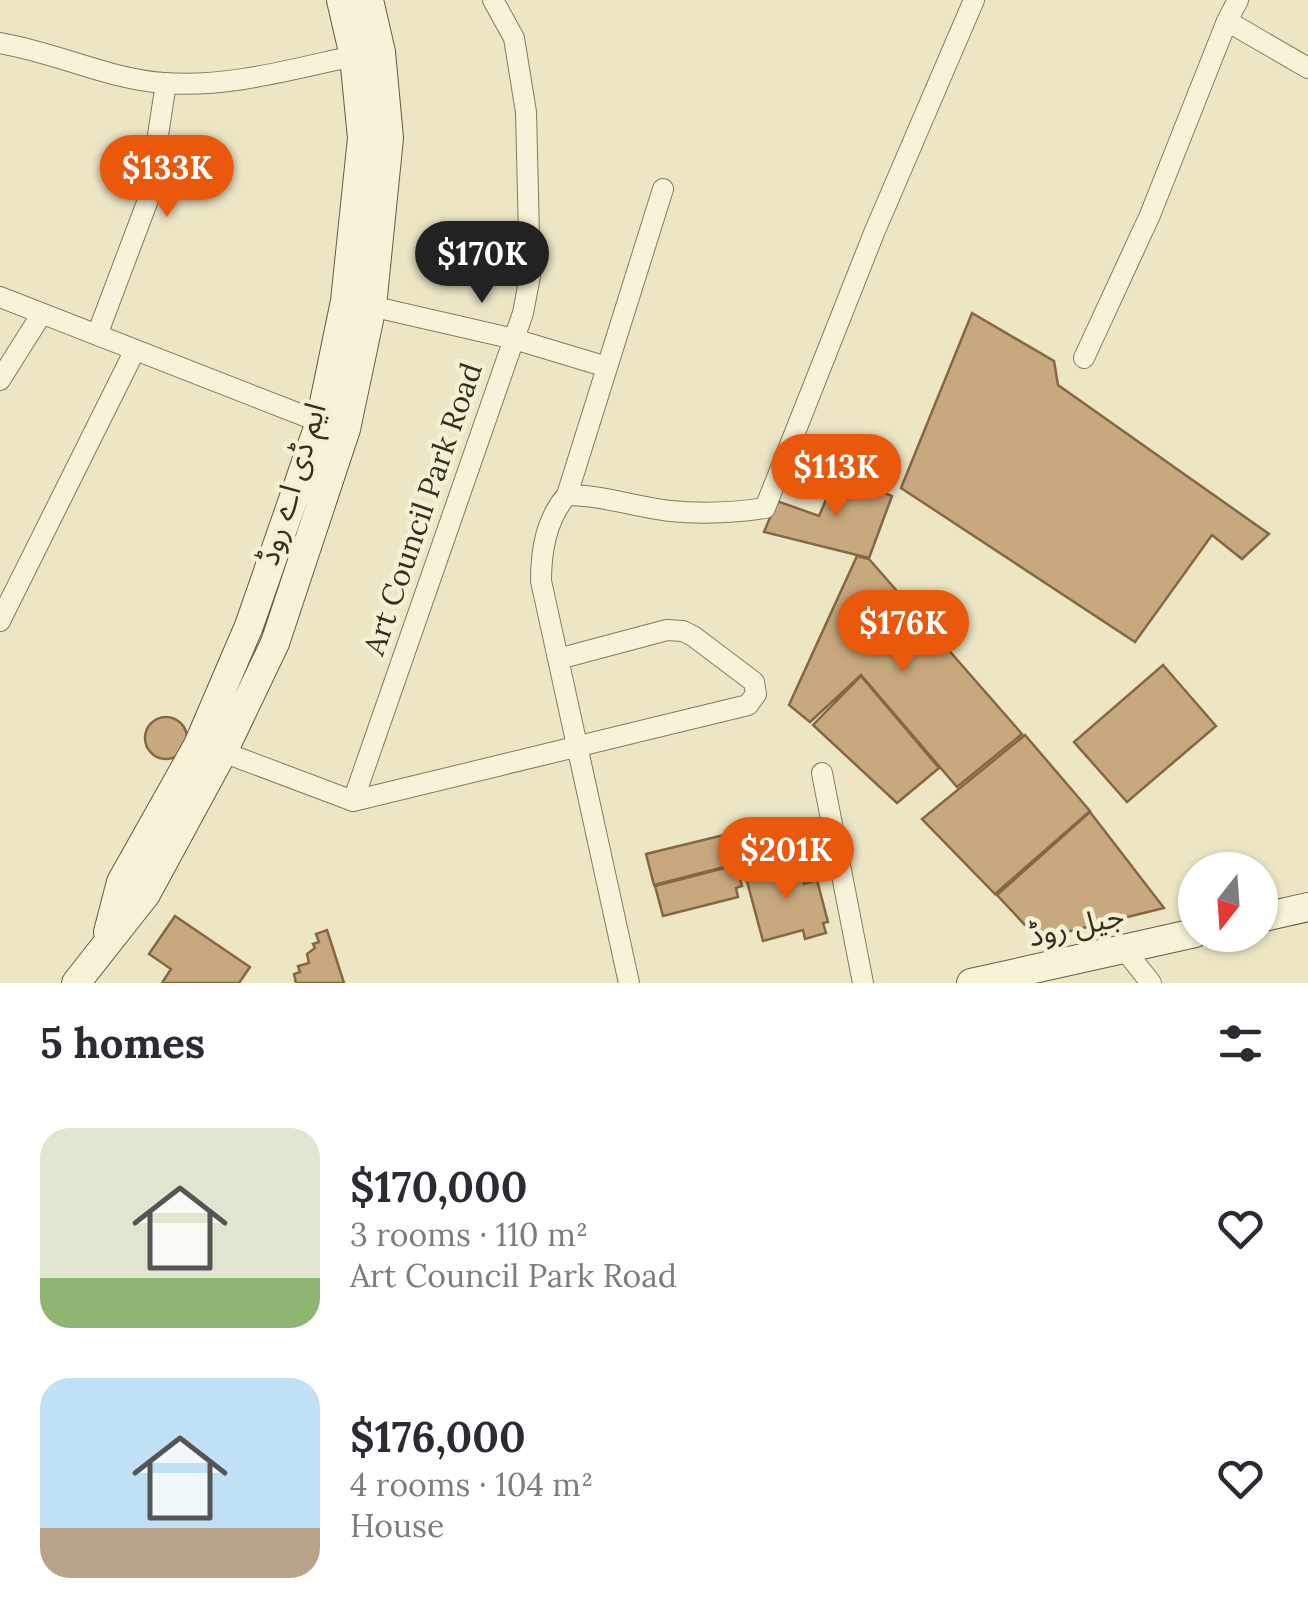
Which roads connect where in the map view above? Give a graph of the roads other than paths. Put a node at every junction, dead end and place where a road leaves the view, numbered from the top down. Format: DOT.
graph roads {
  1 [pos="341,0"];
  2 [pos="369,0"];
  3 [pos="493,0"];
  4 [pos="974,0"];
  5 [pos="1238,0"];
  6 [pos="1227,20"];
  7 [pos="0,43"];
  8 [pos="354,56"];
  9 [pos="1308,68"];
  10 [pos="166,84"];
  11 [pos="662,189"];
  12 [pos="0,296"];
  13 [pos="358,303"];
  14 [pos="42,315"];
  15 [pos="97,336"];
  16 [pos="514,339"];
  17 [pos="135,350"];
  18 [pos="1084,358"];
  19 [pos="607,367"];
  20 [pos="0,380"];
  21 [pos="320,422"];
  22 [pos="567,495"];
  23 [pos="0,621"];
  24 [pos="558,659"];
  25 [pos="576,745"];
  26 [pos="224,752"];
  27 [pos="822,773"];
  28 [pos="353,801"];
  29 [pos="1308,907"];
  30 [pos="1278,914"];
  31 [pos="1178,937"];
  32 [pos="105,943"];
  33 [pos="1124,949"];
  34 [pos="76,983"];
  35 [pos="630,983"];
  36 [pos="862,983"];
  37 [pos="971,983"];
  38 [pos="1151,983"];
  1 -- 8 [label="main road, ایم ڈی اے روڈ"];
  2 -- 13 [label="main road, ایم ڈی اے روڈ"];
  3 -- 16 [label="street, Art Council Park Road"];
  4 -- 22 [label="street"];
  5 -- 6 [label="street"];
  6 -- 9 [label="street"];
  6 -- 18 [label="street"];
  7 -- 10 [label="street"];
  8 -- 10 [label="street"];
  8 -- 13 [label="main road, ایم ڈی اے روڈ"];
  10 -- 15 [label="street"];
  11 -- 19 [label="street"];
  12 -- 14 [label="street"];
  13 -- 16 [label="street"];
  13 -- 21 [label="main road, ایم ڈی اے روڈ"];
  13 -- 26 [label="main road, ایم ڈی اے روڈ"];
  14 -- 15 [label="street"];
  14 -- 20 [label="street"];
  15 -- 17 [label="street"];
  16 -- 19 [label="street"];
  16 -- 28 [label="street, Art Council Park Road"];
  17 -- 21 [label="street"];
  17 -- 23 [label="street"];
  19 -- 22 [label="street"];
  21 -- 32 [label="main road, ایم ڈی اے روڈ"];
  22 -- 24 [label="street"];
  24 -- 25 [label="street"];
  24 -- 25 [label="street"];
  25 -- 28 [label="street"];
  25 -- 35 [label="street"];
  26 -- 28 [label="street"];
  26 -- 32 [label="main road, ایم ڈی اے روڈ"];
  27 -- 36 [label="street"];
  29 -- 30 [label="main road"];
  31 -- 33 [label="main road, جیل روڈ"];
  32 -- 34 [label="main road, ایم ڈی اے روڈ"];
  33 -- 37 [label="main road, جیل روڈ"];
  33 -- 38 [label="street"];
}
